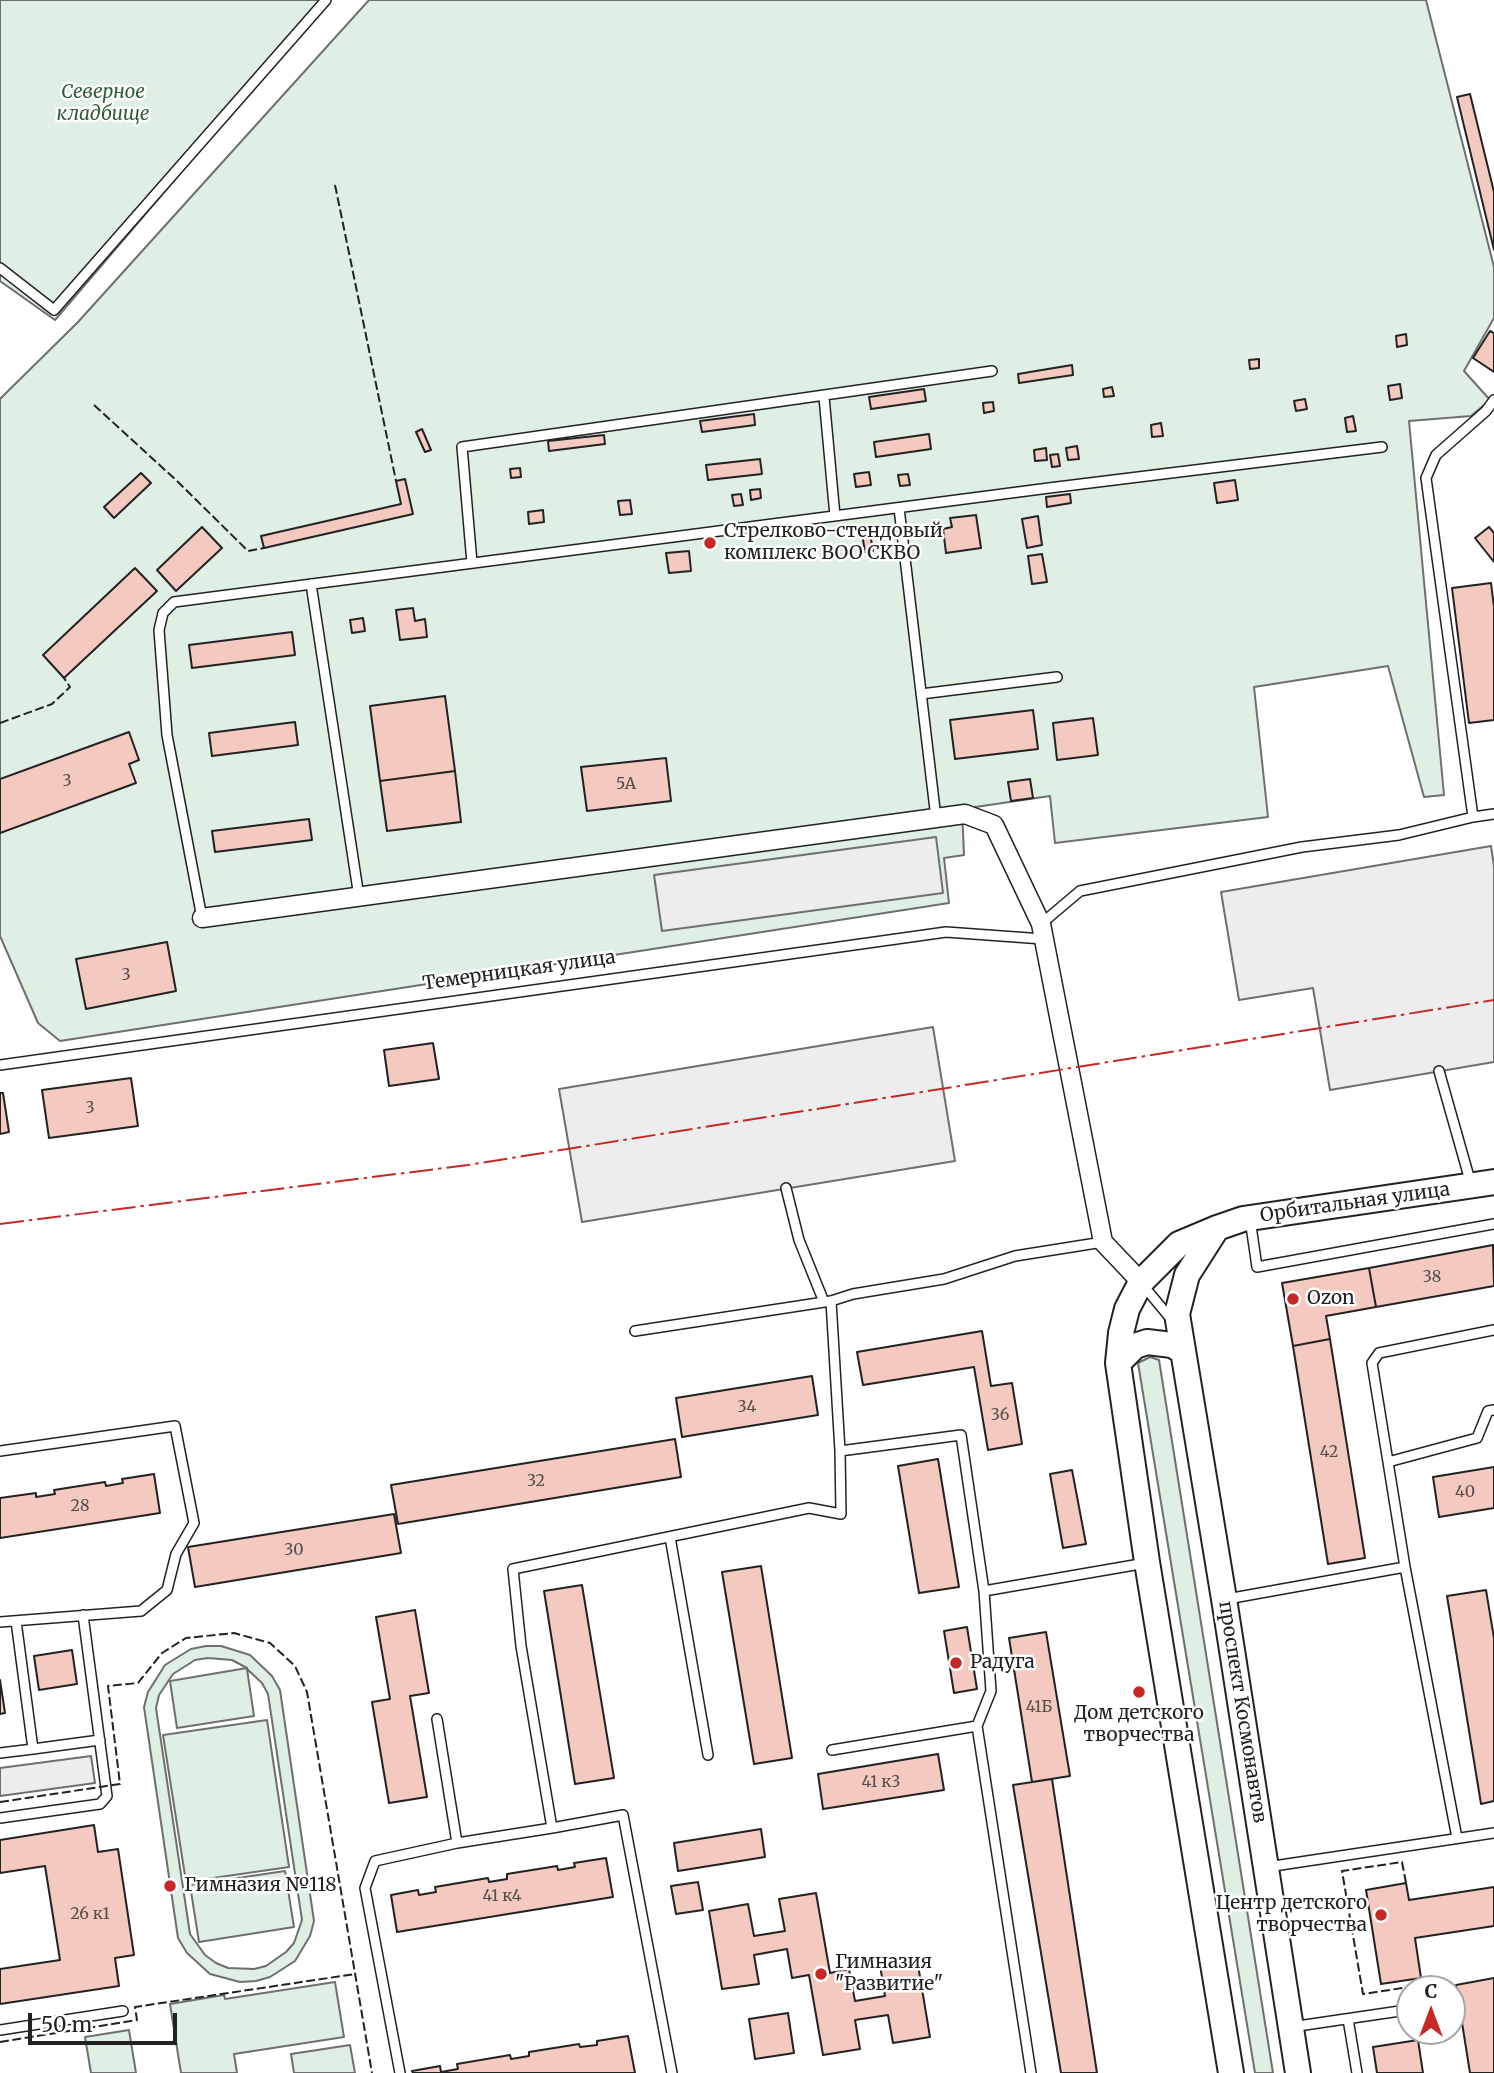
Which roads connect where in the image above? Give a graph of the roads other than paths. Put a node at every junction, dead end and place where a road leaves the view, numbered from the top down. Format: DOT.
graph roads {
  1 [pos="310,0"];
  2 [pos="322,4"];
  3 [pos="0,268"];
  4 [pos="992,371"];
  5 [pos="824,397"];
  6 [pos="1494,400"];
  7 [pos="1382,447"];
  8 [pos="899,508"];
  9 [pos="835,516"];
  10 [pos="472,564"];
  11 [pos="311,584"];
  12 [pos="1057,677"];
  13 [pos="921,694"];
  14 [pos="1494,814"];
  15 [pos="1473,817"];
  16 [pos="936,818"];
  17 [pos="359,897"];
  18 [pos="202,918"];
  19 [pos="1042,932"];
  20 [pos="0,1065"];
  21 [pos="1439,1072"];
  22 [pos="1483,1184"];
  23 [pos="786,1188"];
  24 [pos="1250,1218"];
  25 [pos="1494,1224"];
  26 [pos="1217,1228"];
  27 [pos="1102,1242"];
  28 [pos="1141,1282"];
  29 [pos="827,1301"];
  30 [pos="1494,1330"];
  31 [pos="635,1331"];
  32 [pos="1180,1340"];
  33 [pos="1118,1363"];
  34 [pos="1494,1410"];
  35 [pos="0,1451"];
  36 [pos="840,1451"];
  37 [pos="1388,1462"];
  38 [pos="670,1537"];
  39 [pos="1147,1562"];
  40 [pos="1405,1567"];
  41 [pos="984,1591"];
  42 [pos="1224,1600"];
  43 [pos="83,1615"];
  44 [pos="16,1621"];
  45 [pos="0,1622"];
  46 [pos="437,1719"];
  47 [pos="977,1726"];
  48 [pos="100,1740"];
  49 [pos="33,1749"];
  50 [pos="832,1750"];
  51 [pos="0,1754"];
  52 [pos="708,1755"];
  53 [pos="0,1818"];
  54 [pos="552,1828"];
  55 [pos="1494,1833"];
  56 [pos="1457,1838"];
  57 [pos="457,1843"];
  58 [pos="1266,1868"];
  59 [pos="124,2011"];
  60 [pos="1396,2012"];
  61 [pos="1348,2019"];
  62 [pos="1291,2027"];
  63 [pos="0,2030"];
  64 [pos="400,2073"];
  65 [pos="672,2073"];
  66 [pos="1031,2073"];
  67 [pos="1231,2073"];
  68 [pos="1298,2073"];
  69 [pos="1357,2073"];
  1 -- 2 [label="lane"];
  2 -- 3 [label="lane"];
  4 -- 5 [label="lane"];
  5 -- 9 [label="lane"];
  5 -- 10 [label="lane"];
  6 -- 15 [label="lane"];
  7 -- 8 [label="lane"];
  8 -- 9 [label="lane"];
  8 -- 13 [label="lane"];
  9 -- 10 [label="lane"];
  10 -- 11 [label="lane"];
  11 -- 17 [label="lane"];
  11 -- 18 [label="lane"];
  12 -- 13 [label="lane"];
  13 -- 16 [label="lane"];
  14 -- 15 [label="lane"];
  15 -- 19 [label="lane"];
  16 -- 17 [label="street"];
  16 -- 19 [label="street"];
  17 -- 18 [label="street"];
  19 -- 20 [label="lane, Темерницкая улица"];
  19 -- 27 [label="street"];
  21 -- 22 [label="lane"];
  22 -- 24 [label="main road, Орбитальная улица"];
  23 -- 29 [label="lane"];
  24 -- 25 [label="lane"];
  24 -- 26 [label="main road, Орбитальная улица"];
  26 -- 28 [label="main road"];
  26 -- 32 [label="main road, проспект Космонавтов"];
  27 -- 28 [label="street"];
  27 -- 29 [label="lane"];
  28 -- 32 [label="lane"];
  28 -- 33 [label="main road"];
  29 -- 31 [label="lane"];
  29 -- 36 [label="lane"];
  30 -- 37 [label="lane"];
  32 -- 33 [label="main road"];
  32 -- 42 [label="main road, проспект Космонавтов"];
  33 -- 39 [label="main road"];
  34 -- 37 [label="lane"];
  35 -- 43 [label="lane"];
  36 -- 38 [label="lane"];
  36 -- 41 [label="lane"];
  37 -- 40 [label="lane"];
  38 -- 52 [label="lane"];
  38 -- 54 [label="lane"];
  39 -- 41 [label="lane"];
  39 -- 67 [label="main road"];
  40 -- 42 [label="lane"];
  40 -- 56 [label="lane"];
  41 -- 47 [label="lane"];
  42 -- 58 [label="main road, проспект Космонавтов"];
  43 -- 44 [label="lane"];
  43 -- 48 [label="lane"];
  44 -- 45 [label="lane"];
  44 -- 49 [label="lane"];
  46 -- 57 [label="lane"];
  47 -- 50 [label="lane"];
  47 -- 66 [label="lane"];
  48 -- 49 [label="lane"];
  48 -- 53 [label="lane"];
  49 -- 51 [label="lane"];
  54 -- 57 [label="lane"];
  54 -- 65 [label="lane"];
  55 -- 56 [label="lane"];
  56 -- 58 [label="lane"];
  57 -- 64 [label="lane"];
  58 -- 62 [label="main road, проспект Космонавтов"];
  59 -- 63 [label="lane"];
  60 -- 61 [label="lane"];
  61 -- 62 [label="lane"];
  61 -- 69 [label="lane"];
  62 -- 68 [label="main road, проспект Космонавтов"];
}
